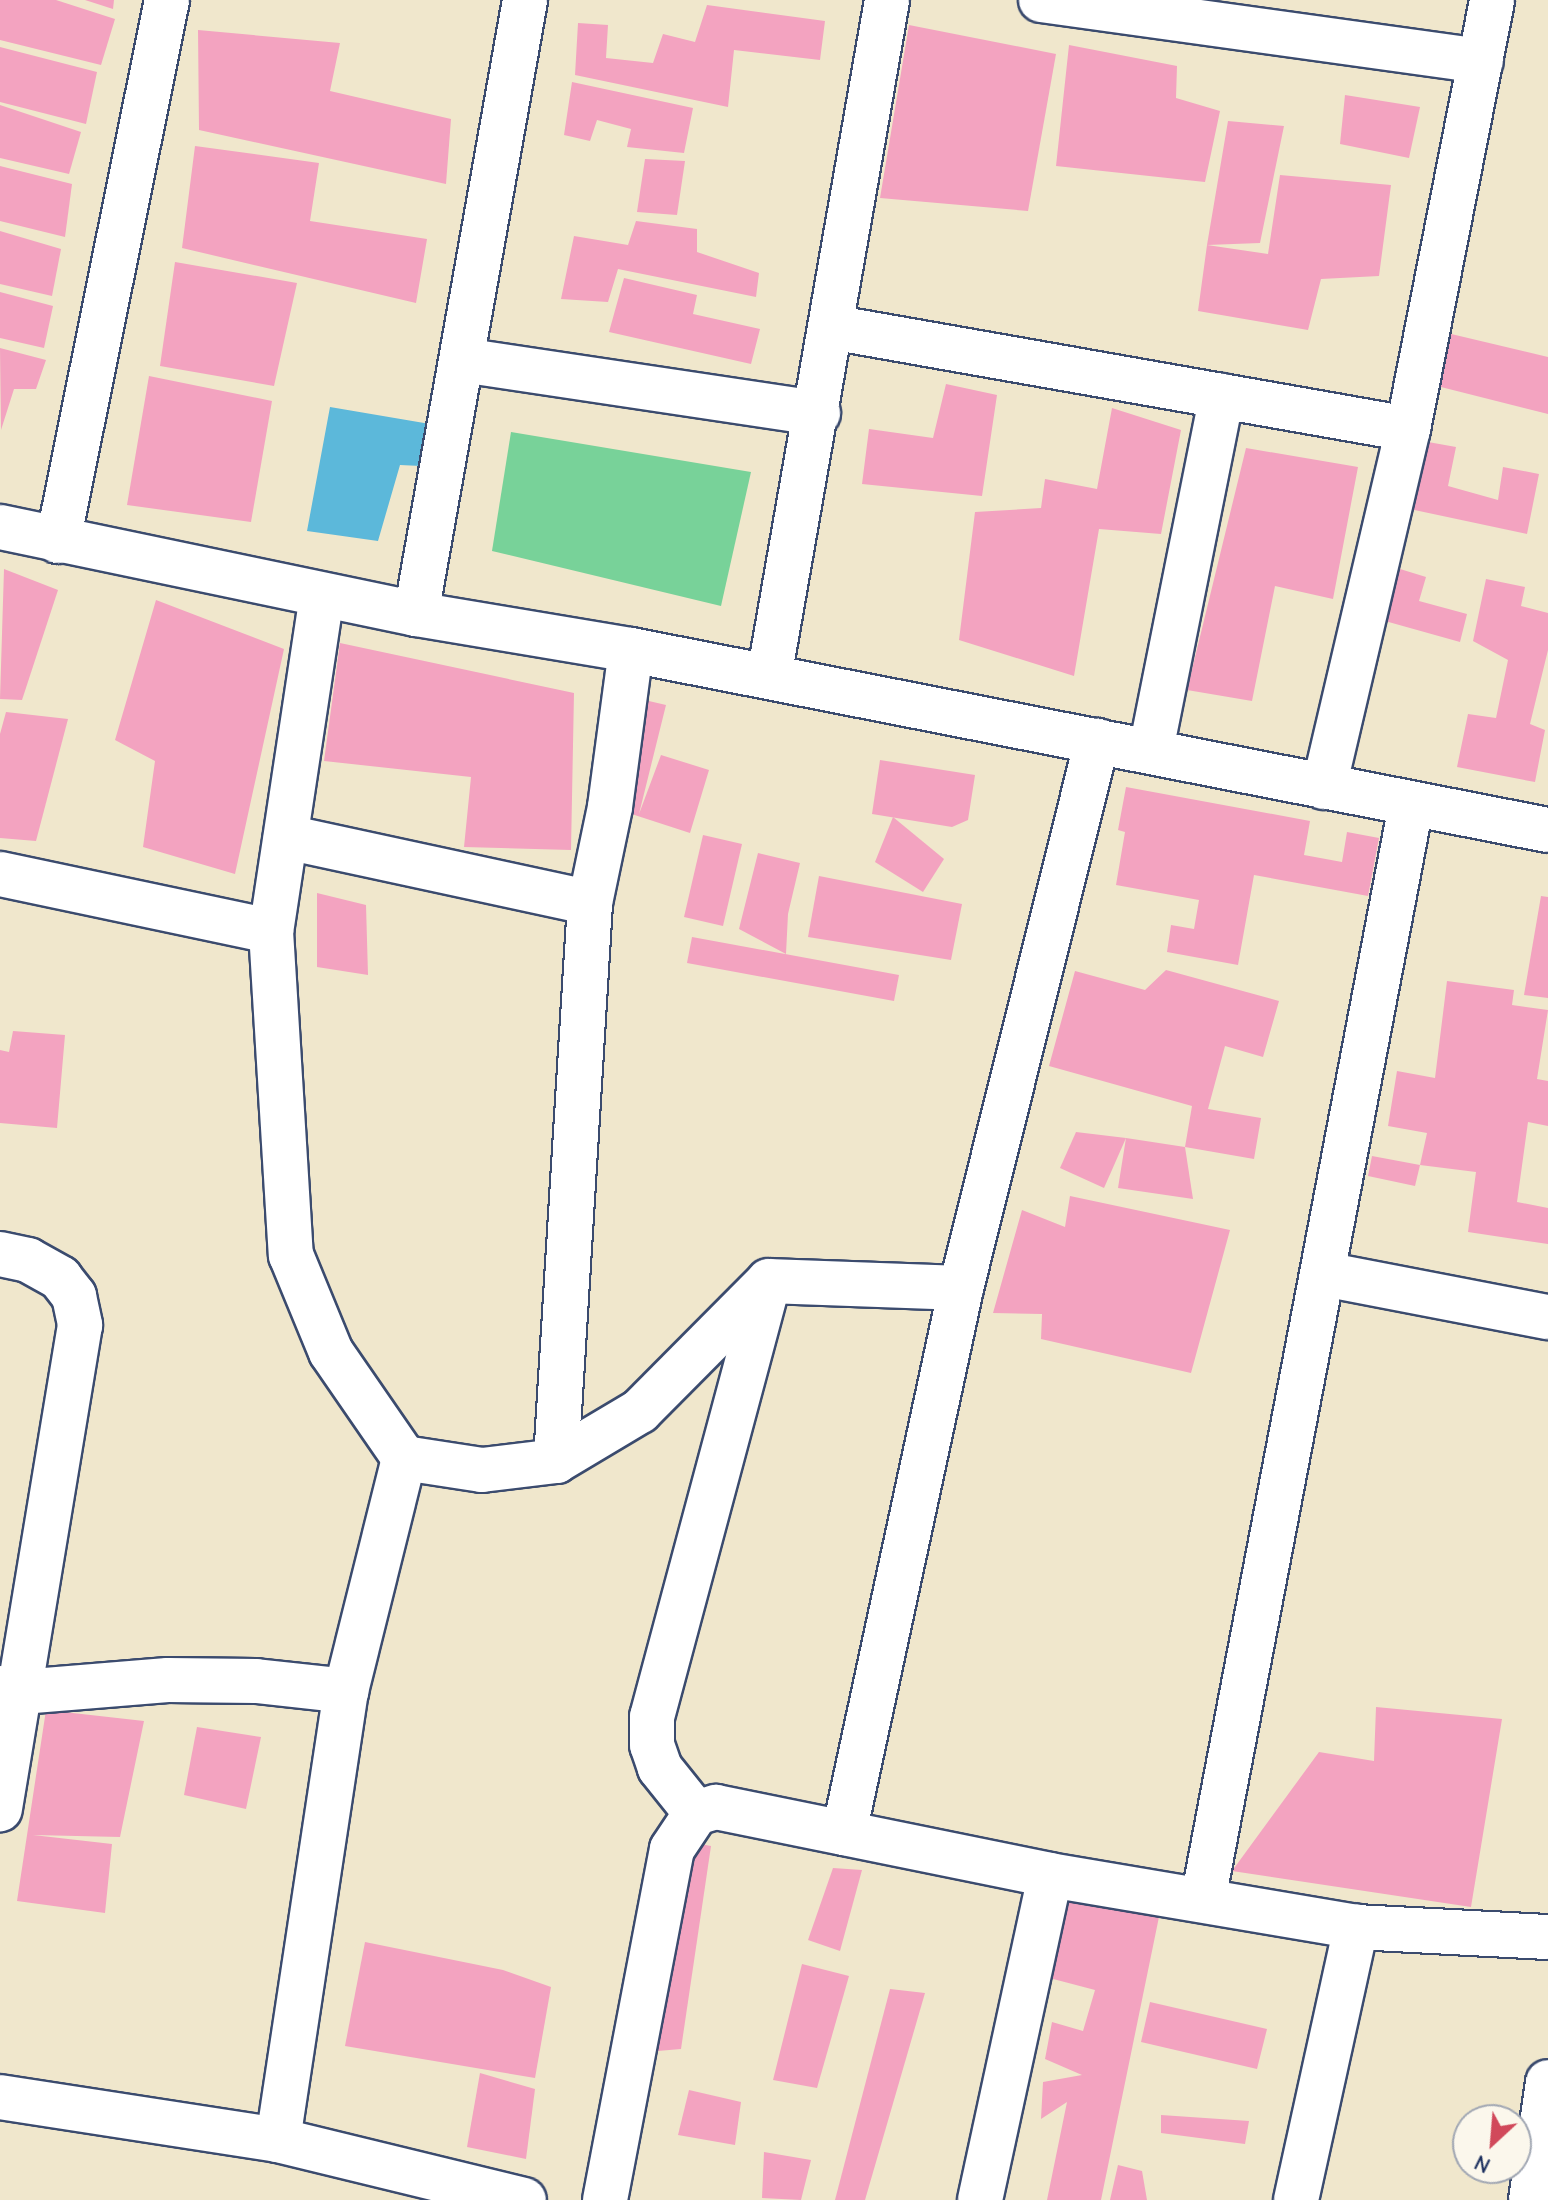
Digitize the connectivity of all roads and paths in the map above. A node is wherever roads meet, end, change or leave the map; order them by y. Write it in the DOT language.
graph roads {
  1 [pos="167,0"];
  2 [pos="525,0"];
  3 [pos="887,0"];
  4 [pos="1041,0"];
  5 [pos="1492,0"];
  6 [pos="1481,61"];
  7 [pos="831,327"];
  8 [pos="462,360"];
  9 [pos="1222,396"];
  10 [pos="818,413"];
  11 [pos="1408,429"];
  12 [pos="0,527"];
  13 [pos="58,541"];
  14 [pos="322,595"];
  15 [pos="416,614"];
  16 [pos="631,650"];
  17 [pos="769,677"];
  18 [pos="1097,741"];
  19 [pos="1151,750"];
  20 [pos="1324,787"];
  21 [pos="1411,805"];
  22 [pos="1548,830"];
  23 [pos="286,837"];
  24 [pos="0,874"];
  25 [pos="590,903"];
  26 [pos="271,931"];
  27 [pos="0,1254"];
  28 [pos="1324,1274"];
  29 [pos="769,1281"];
  30 [pos="961,1288"];
  31 [pos="1548,1317"];
  32 [pos="404,1458"];
  33 [pos="556,1461"];
  34 [pos="11,1690"];
  35 [pos="346,1691"];
  36 [pos="0,1809"];
  37 [pos="696,1813"];
  38 [pos="844,1833"];
  39 [pos="1050,1875"];
  40 [pos="1203,1900"];
  41 [pos="1356,1927"];
  42 [pos="1548,1937"];
  43 [pos="1548,2082"];
  44 [pos="0,2097"];
  45 [pos="278,2140"];
  46 [pos="1538,2180"];
  47 [pos="524,2200"];
  48 [pos="605,2200"];
  49 [pos="980,2200"];
  50 [pos="1296,2200"];
  1 -- 13 [label="street"];
  2 -- 8 [label="street"];
  3 -- 7 [label="street"];
  4 -- 6 [label="street"];
  5 -- 6 [label="street"];
  6 -- 11 [label="street"];
  7 -- 9 [label="street"];
  7 -- 10 [label="street"];
  8 -- 10 [label="street"];
  8 -- 15 [label="street"];
  9 -- 11 [label="street"];
  9 -- 19 [label="street"];
  10 -- 17 [label="street"];
  11 -- 20 [label="street"];
  12 -- 13 [label="street"];
  13 -- 14 [label="street"];
  14 -- 15 [label="street"];
  14 -- 23 [label="street"];
  15 -- 16 [label="street"];
  16 -- 17 [label="street"];
  16 -- 25 [label="street"];
  17 -- 18 [label="street"];
  18 -- 19 [label="street"];
  18 -- 30 [label="street"];
  19 -- 20 [label="street"];
  20 -- 21 [label="street"];
  21 -- 22 [label="street"];
  21 -- 28 [label="street"];
  23 -- 25 [label="street"];
  23 -- 26 [label="street"];
  24 -- 26 [label="street"];
  25 -- 33 [label="street"];
  26 -- 32 [label="street"];
  27 -- 34 [label="street"];
  28 -- 31 [label="street"];
  28 -- 40 [label="street"];
  29 -- 30 [label="street"];
  29 -- 33 [label="street"];
  29 -- 37 [label="street"];
  30 -- 38 [label="street"];
  32 -- 33 [label="street"];
  32 -- 35 [label="street"];
  34 -- 35 [label="street"];
  34 -- 36 [label="street"];
  35 -- 45 [label="street"];
  37 -- 38 [label="street"];
  37 -- 48 [label="street"];
  38 -- 39 [label="street"];
  39 -- 40 [label="street"];
  39 -- 49 [label="street"];
  40 -- 41 [label="street"];
  41 -- 42 [label="street"];
  41 -- 50 [label="street"];
  43 -- 46 [label="street"];
  44 -- 45 [label="street"];
  45 -- 47 [label="street"];
}
